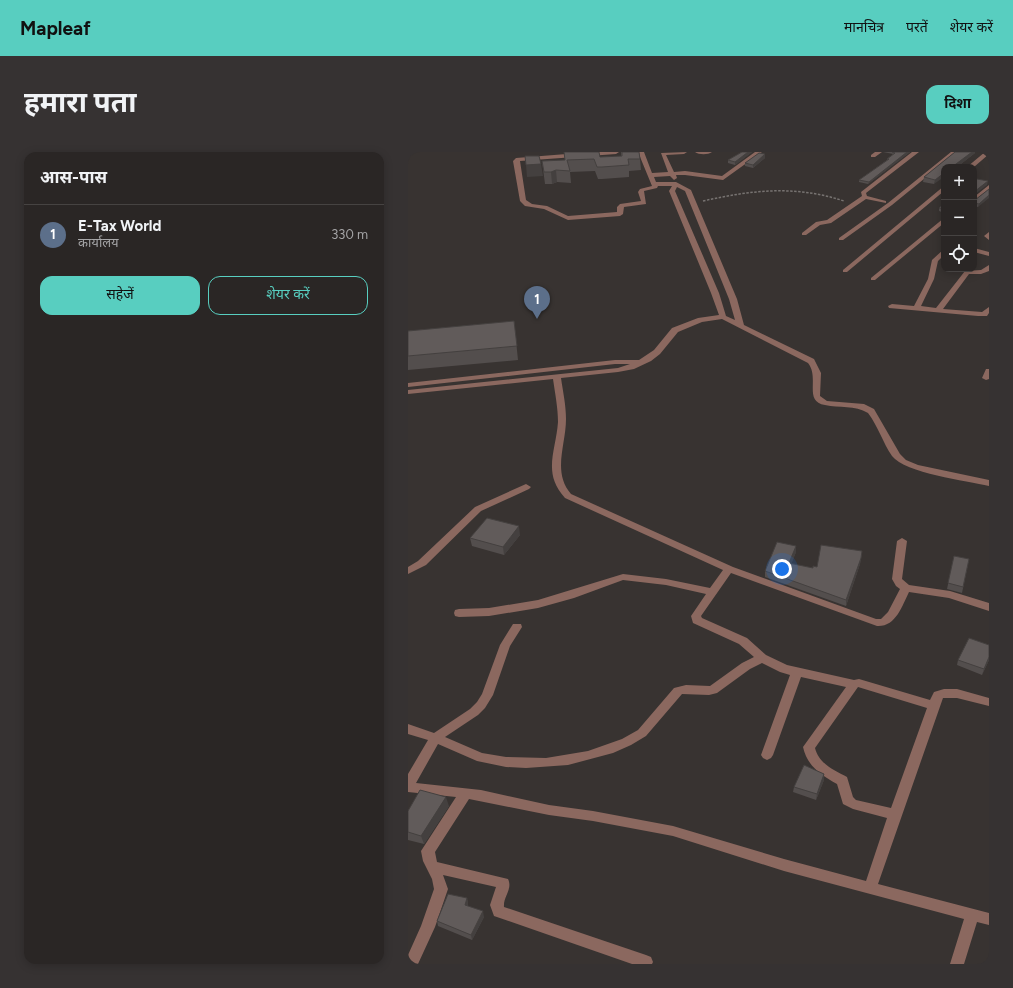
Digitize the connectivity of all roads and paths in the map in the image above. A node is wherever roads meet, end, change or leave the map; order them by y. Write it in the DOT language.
graph roads {
  1 [pos="616,152"];
  2 [pos="641,152"];
  3 [pos="684,152"];
  4 [pos="698,152"];
  5 [pos="709,152"];
  6 [pos="758,152"];
  7 [pos="879,152"];
  8 [pos="916,152"];
  9 [pos="954,152"];
  10 [pos="988,152"];
  11 [pos="662,153"];
  12 [pos="873,156"];
  13 [pos="974,164"];
  14 [pos="671,173"];
  15 [pos="650,175"];
  16 [pos="654,184"];
  17 [pos="676,184"];
  18 [pos="989,187"];
  19 [pos="941,190"];
  20 [pos="865,197"];
  21 [pos="977,197"];
  22 [pos="884,202"];
  23 [pos="693,204"];
  24 [pos="855,204"];
  25 [pos="941,222"];
  26 [pos="804,234"];
  27 [pos="989,234"];
  28 [pos="989,238"];
  29 [pos="841,239"];
  30 [pos="977,251"];
  31 [pos="941,254"];
  32 [pos="989,254"];
  33 [pos="989,267"];
  34 [pos="844,271"];
  35 [pos="873,279"];
  36 [pos="892,306"];
  37 [pos="916,309"];
  38 [pos="989,309"];
  39 [pos="936,311"];
  40 [pos="723,317"];
  41 [pos="741,327"];
  42 [pos="640,363"];
  43 [pos="543,374"];
  44 [pos="556,376"];
  45 [pos="408,385"];
  46 [pos="408,392"];
  47 [pos="989,483"];
  48 [pos="526,487"];
  49 [pos="902,541"];
  50 [pos="729,569"];
  51 [pos="408,571"];
  52 [pos="906,588"];
  53 [pos="714,592"];
  54 [pos="989,607"];
  55 [pos="459,613"];
  56 [pos="517,627"];
  57 [pos="762,658"];
  58 [pos="797,672"];
  59 [pos="854,684"];
  60 [pos="989,702"];
  61 [pos="934,706"];
  62 [pos="408,729"];
  63 [pos="436,738"];
  64 [pos="767,755"];
  65 [pos="408,786"];
  66 [pos="466,793"];
  67 [pos="895,814"];
  68 [pos="432,867"];
  69 [pos="870,888"];
  70 [pos="972,914"];
  71 [pos="989,919"];
  72 [pos="646,962"];
  73 [pos="411,964"];
  74 [pos="957,964"];
  1 -- 16 [label="street"];
  2 -- 15 [label="street"];
  3 -- 11 [label="street"];
  4 -- 5 [label="street"];
  6 -- 14 [label="street"];
  7 -- 12 [label="street"];
  8 -- 20 [label="street"];
  9 -- 29 [label="street"];
  10 -- 13 [label="street"];
  11 -- 14 [label="street"];
  14 -- 15 [label="street"];
  14 -- 17 [label="street"];
  15 -- 16 [label="street"];
  16 -- 17 [label="street"];
  17 -- 23 [label="street"];
  17 -- 40 [label="street"];
  18 -- 21 [label="street"];
  19 -- 34 [label="street"];
  20 -- 22 [label="street"];
  20 -- 24 [label="street"];
  23 -- 24 [label="path"];
  23 -- 41 [label="street"];
  24 -- 26 [label="street"];
  25 -- 35 [label="street"];
  27 -- 28 [label="street"];
  30 -- 32 [label="street"];
  31 -- 37 [label="street"];
  33 -- 39 [label="street"];
  36 -- 37 [label="street"];
  37 -- 39 [label="street"];
  38 -- 39 [label="street"];
  40 -- 41 [label="street"];
  40 -- 42 [label="street"];
  41 -- 47 [label="street"];
  42 -- 43 [label="street"];
  42 -- 44 [label="street"];
  43 -- 44 [label="street"];
  43 -- 45 [label="street"];
  43 -- 46 [label="street"];
  44 -- 50 [label="street"];
  48 -- 51 [label="street"];
  49 -- 52 [label="street"];
  50 -- 52 [label="street"];
  50 -- 53 [label="street"];
  52 -- 54 [label="street"];
  53 -- 55 [label="street"];
  53 -- 57 [label="street"];
  56 -- 63 [label="street"];
  57 -- 58 [label="street"];
  57 -- 63 [label="street"];
  58 -- 59 [label="street"];
  58 -- 64 [label="street"];
  59 -- 61 [label="street"];
  59 -- 67 [label="street"];
  60 -- 61 [label="street"];
  61 -- 67 [label="street"];
  62 -- 63 [label="street"];
  63 -- 65 [label="street"];
  65 -- 66 [label="street"];
  66 -- 68 [label="street"];
  66 -- 69 [label="street"];
  67 -- 69 [label="street"];
  68 -- 72 [label="street"];
  68 -- 73 [label="street"];
  69 -- 70 [label="street"];
  70 -- 71 [label="street"];
  70 -- 74 [label="street"];
}
